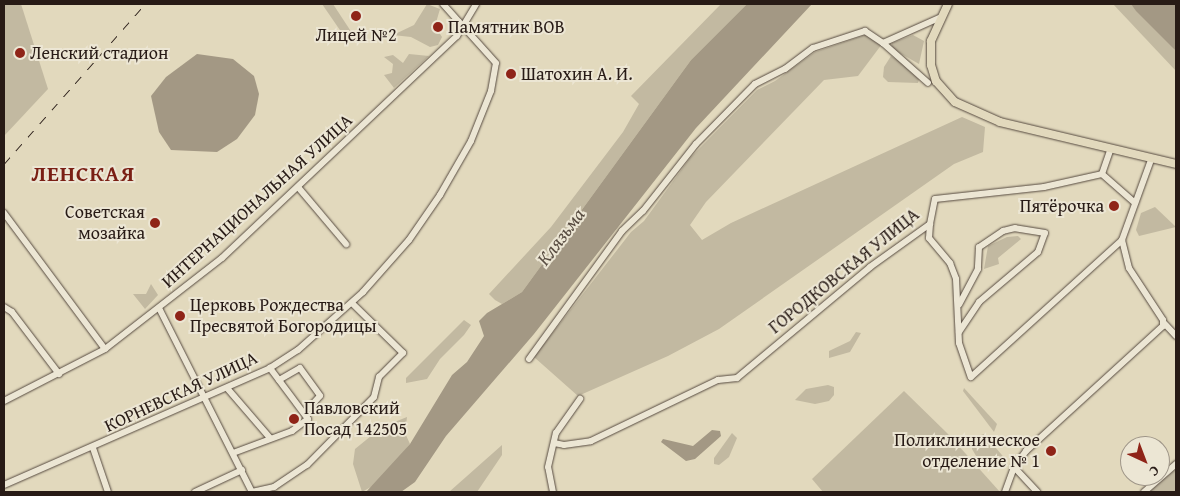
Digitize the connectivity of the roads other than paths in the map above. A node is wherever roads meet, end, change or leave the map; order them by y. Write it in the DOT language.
graph roads {
  1 [pos="443,4"];
  2 [pos="476,4"];
  3 [pos="948,4"];
  4 [pos="941,17"];
  5 [pos="463,26"];
  6 [pos="883,43"];
  7 [pos="928,83"];
  8 [pos="1110,151"];
  9 [pos="1151,160"];
  10 [pos="1176,164"];
  11 [pos="1102,174"];
  12 [pos="298,187"];
  13 [pos="1135,203"];
  14 [pos="4,213"];
  15 [pos="930,224"];
  16 [pos="1122,240"];
  17 [pos="346,244"];
  18 [pos="352,304"];
  19 [pos="959,304"];
  20 [pos="4,307"];
  21 [pos="159,308"];
  22 [pos="1164,325"];
  23 [pos="959,333"];
  24 [pos="1176,336"];
  25 [pos="105,349"];
  26 [pos="287,358"];
  27 [pos="529,358"];
  28 [pos="270,368"];
  29 [pos="294,369"];
  30 [pos="59,374"];
  31 [pos="279,380"];
  32 [pos="227,388"];
  33 [pos="204,399"];
  34 [pos="580,399"];
  35 [pos="4,401"];
  36 [pos="305,412"];
  37 [pos="270,438"];
  38 [pos="554,443"];
  39 [pos="93,448"];
  40 [pos="233,453"];
  41 [pos="1176,464"];
  42 [pos="1014,467"];
  43 [pos="242,470"];
  44 [pos="4,485"];
  45 [pos="108,492"];
  46 [pos="195,492"];
  47 [pos="252,492"];
  48 [pos="553,492"];
  49 [pos="1006,492"];
  50 [pos="1037,492"];
  51 [pos="1144,492"];
  1 -- 5 [label="street"];
  2 -- 5 [label="street, ИНТЕРНАЦИОНАЛЬНАЯ УЛИЦА"];
  3 -- 4 [label="main road"];
  4 -- 6 [label="street"];
  4 -- 8 [label="main road"];
  5 -- 12 [label="street, ИНТЕРНАЦИОНАЛЬНАЯ УЛИЦА"];
  5 -- 18 [label="street, КОРНЕВСКАЯ УЛИЦА"];
  6 -- 7 [label="street"];
  6 -- 27 [label="street"];
  8 -- 9 [label="main road"];
  8 -- 11 [label="street"];
  9 -- 10 [label="main road"];
  9 -- 13 [label="street"];
  11 -- 13 [label="street"];
  11 -- 15 [label="street, ГОРОДКОВСКАЯ УЛИЦА"];
  12 -- 17 [label="street"];
  12 -- 21 [label="street, ИНТЕРНАЦИОНАЛЬНАЯ УЛИЦА"];
  13 -- 16 [label="street"];
  14 -- 25 [label="street"];
  15 -- 19 [label="street"];
  15 -- 38 [label="street, ГОРОДКОВСКАЯ УЛИЦА"];
  16 -- 22 [label="street"];
  16 -- 23 [label="street"];
  18 -- 26 [label="street, КОРНЕВСКАЯ УЛИЦА"];
  18 -- 47 [label="street"];
  19 -- 23 [label="street"];
  19 -- 23 [label="street"];
  20 -- 30 [label="street"];
  21 -- 25 [label="street, ИНТЕРНАЦИОНАЛЬНАЯ УЛИЦА"];
  21 -- 33 [label="street"];
  22 -- 24 [label="street"];
  22 -- 42 [label="street"];
  25 -- 30 [label="street, ИНТЕРНАЦИОНАЛЬНАЯ УЛИЦА"];
  26 -- 28 [label="street, КОРНЕВСКАЯ УЛИЦА"];
  26 -- 29 [label="street"];
  28 -- 31 [label="street"];
  28 -- 32 [label="street, КОРНЕВСКАЯ УЛИЦА"];
  29 -- 31 [label="street"];
  29 -- 36 [label="street"];
  30 -- 35 [label="street, ИНТЕРНАЦИОНАЛЬНАЯ УЛИЦА"];
  31 -- 36 [label="street"];
  32 -- 33 [label="street, КОРНЕВСКАЯ УЛИЦА"];
  32 -- 37 [label="street"];
  33 -- 39 [label="street, КОРНЕВСКАЯ УЛИЦА"];
  33 -- 40 [label="street"];
  34 -- 38 [label="street"];
  36 -- 37 [label="street"];
  37 -- 40 [label="street"];
  38 -- 48 [label="street"];
  39 -- 44 [label="street, КОРНЕВСКАЯ УЛИЦА"];
  39 -- 45 [label="street"];
  40 -- 43 [label="street"];
  41 -- 51 [label="street"];
  42 -- 49 [label="street"];
  42 -- 50 [label="street"];
  43 -- 46 [label="street"];
  43 -- 47 [label="street"];
}
